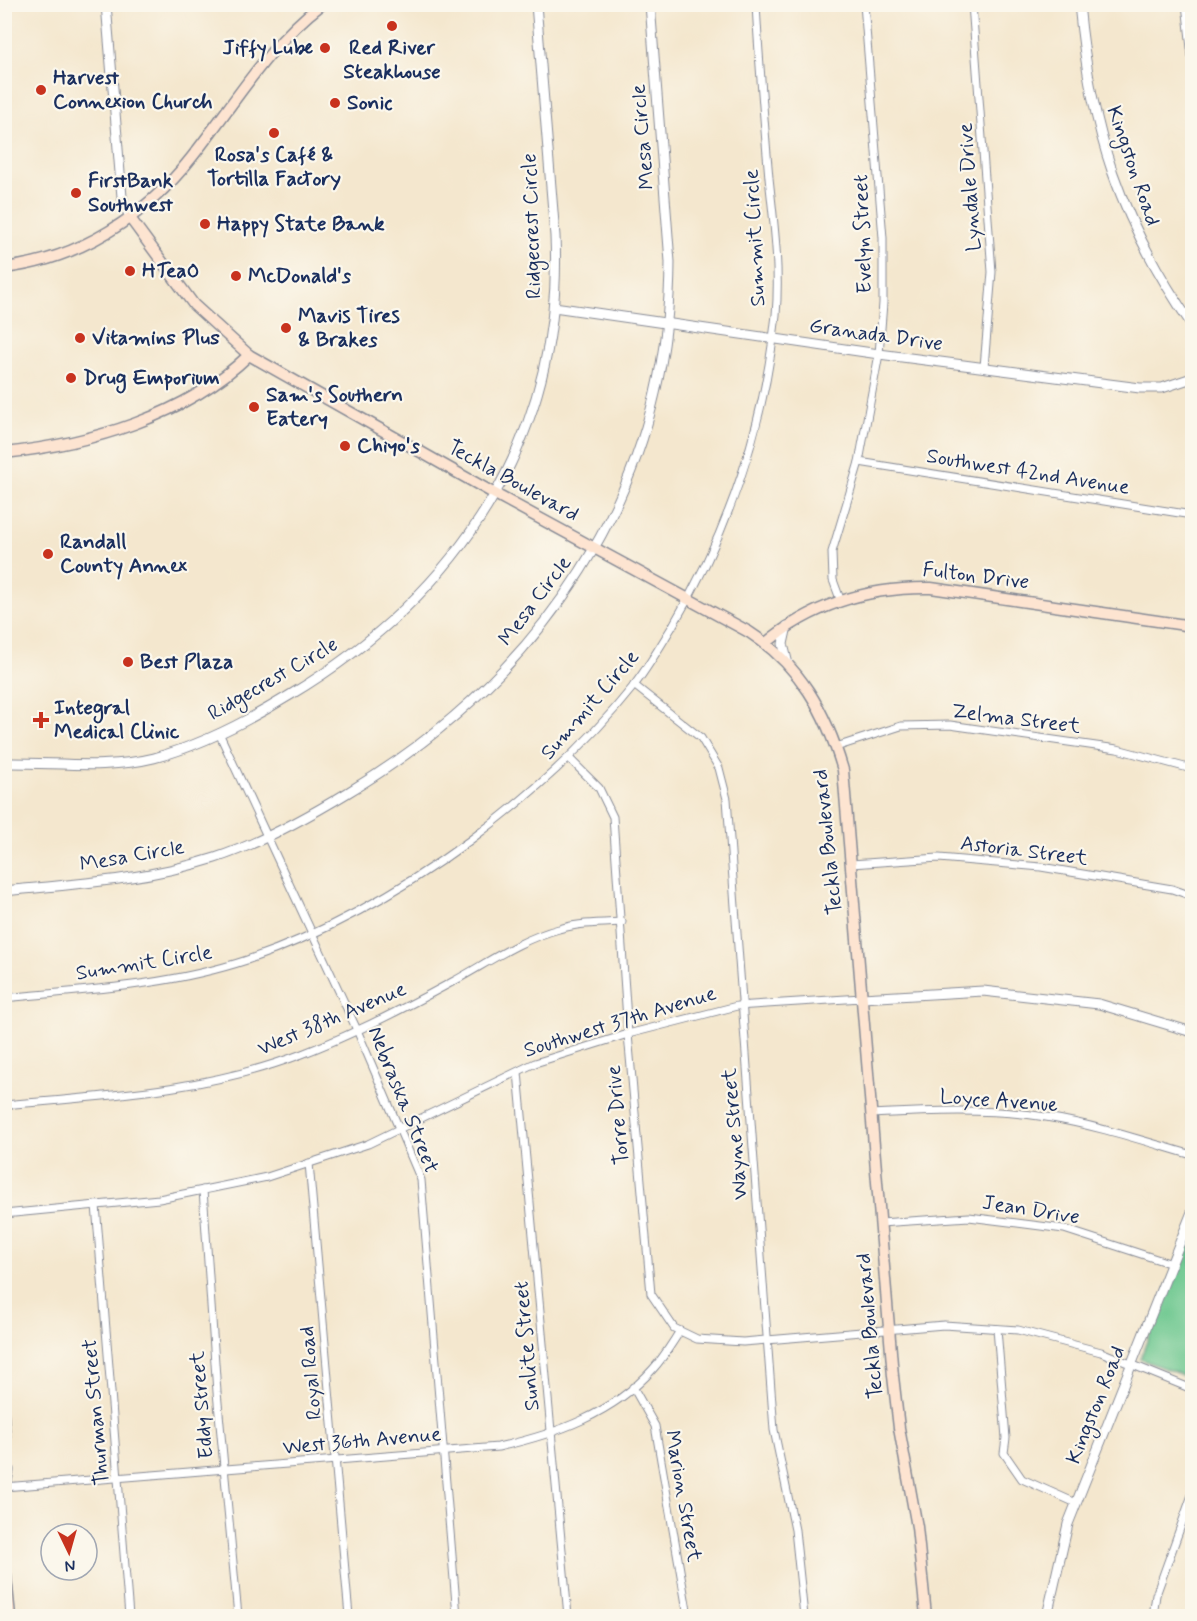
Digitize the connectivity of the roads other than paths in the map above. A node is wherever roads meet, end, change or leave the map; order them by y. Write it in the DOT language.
graph roads {
  1 [pos="106,4"];
  2 [pos="322,4"];
  3 [pos="536,4"];
  4 [pos="650,4"];
  5 [pos="756,4"];
  6 [pos="864,4"];
  7 [pos="972,4"];
  8 [pos="1080,4"];
  9 [pos="1186,4"];
  10 [pos="1192,57"];
  11 [pos="130,218"];
  12 [pos="4,268"];
  13 [pos="554,307"];
  14 [pos="666,323"];
  15 [pos="1192,325"];
  16 [pos="773,338"];
  17 [pos="879,354"];
  18 [pos="249,355"];
  19 [pos="984,368"];
  20 [pos="1192,378"];
  21 [pos="4,453"];
  22 [pos="859,462"];
  23 [pos="495,494"];
  24 [pos="1192,515"];
  25 [pos="595,547"];
  26 [pos="689,599"];
  27 [pos="840,599"];
  28 [pos="787,626"];
  29 [pos="1192,626"];
  30 [pos="766,643"];
  31 [pos="788,664"];
  32 [pos="634,685"];
  33 [pos="219,733"];
  34 [pos="836,747"];
  35 [pos="569,758"];
  36 [pos="4,762"];
  37 [pos="1192,769"];
  38 [pos="267,836"];
  39 [pos="850,864"];
  40 [pos="4,891"];
  41 [pos="1192,896"];
  42 [pos="621,922"];
  43 [pos="312,933"];
  44 [pos="4,998"];
  45 [pos="862,998"];
  46 [pos="741,1006"];
  47 [pos="357,1030"];
  48 [pos="1192,1032"];
  49 [pos="628,1034"];
  50 [pos="518,1072"];
  51 [pos="4,1105"];
  52 [pos="871,1114"];
  53 [pos="399,1129"];
  54 [pos="1192,1155"];
  55 [pos="309,1163"];
  56 [pos="203,1190"];
  57 [pos="96,1205"];
  58 [pos="1192,1212"];
  59 [pos="4,1214"];
  60 [pos="880,1223"];
  61 [pos="1172,1264"];
  62 [pos="997,1329"];
  63 [pos="889,1330"];
  64 [pos="680,1331"];
  65 [pos="768,1340"];
  66 [pos="1131,1365"];
  67 [pos="633,1387"];
  68 [pos="1192,1389"];
  69 [pos="4,1406"];
  70 [pos="551,1433"];
  71 [pos="443,1451"];
  72 [pos="335,1460"];
  73 [pos="224,1469"];
  74 [pos="118,1478"];
  75 [pos="6,1487"];
  76 [pos="1192,1495"];
  77 [pos="1076,1503"];
  78 [pos="4,1558"];
  79 [pos="6,1588"];
  80 [pos="10,1617"];
  81 [pos="129,1617"];
  82 [pos="238,1617"];
  83 [pos="349,1617"];
  84 [pos="457,1617"];
  85 [pos="568,1617"];
  86 [pos="688,1617"];
  87 [pos="804,1617"];
  88 [pos="926,1617"];
  89 [pos="1047,1617"];
  90 [pos="1153,1617"];
  1 -- 11 [label="street"];
  2 -- 11 [label="main road"];
  3 -- 13 [label="street, Ridgecrest Circle"];
  4 -- 14 [label="street, Mesa Circle"];
  5 -- 16 [label="street, Summit Circle"];
  6 -- 17 [label="street, Evelyn Street"];
  7 -- 19 [label="street, Lyndale Drive"];
  8 -- 15 [label="street, Kingston Road"];
  9 -- 10 [label="street"];
  11 -- 12 [label="main road"];
  11 -- 18 [label="main road, Teckla Boulevard"];
  13 -- 14 [label="street, Granada Drive"];
  13 -- 23 [label="street, Ridgecrest Circle"];
  14 -- 16 [label="street, Granada Drive"];
  14 -- 25 [label="street, Mesa Circle"];
  16 -- 17 [label="street, Granada Drive"];
  16 -- 26 [label="street, Summit Circle"];
  17 -- 19 [label="street, Granada Drive"];
  17 -- 22 [label="street, Evelyn Street"];
  18 -- 21 [label="main road"];
  18 -- 23 [label="main road, Teckla Boulevard"];
  19 -- 20 [label="street, Granada Drive"];
  22 -- 24 [label="street, Southwest 42nd Avenue"];
  22 -- 27 [label="street, Evelyn Street"];
  23 -- 25 [label="main road, Teckla Boulevard"];
  23 -- 33 [label="street, Ridgecrest Circle"];
  25 -- 26 [label="main road, Teckla Boulevard"];
  25 -- 38 [label="street, Mesa Circle"];
  26 -- 30 [label="main road, Teckla Boulevard"];
  26 -- 32 [label="street, Summit Circle"];
  27 -- 28 [label="main road, Fulton Drive"];
  27 -- 29 [label="main road, Fulton Drive"];
  28 -- 30 [label="main road, Fulton Drive"];
  28 -- 31 [label="street"];
  30 -- 31 [label="main road, Teckla Boulevard"];
  31 -- 34 [label="main road, Teckla Boulevard"];
  32 -- 35 [label="street, Summit Circle"];
  32 -- 46 [label="street, Wayne Street"];
  33 -- 36 [label="street, Ridgecrest Circle"];
  33 -- 38 [label="street, Nebraska Street"];
  34 -- 37 [label="street, Zelma Street"];
  34 -- 39 [label="main road, Teckla Boulevard"];
  35 -- 42 [label="street, Torre Drive"];
  35 -- 43 [label="street, Summit Circle"];
  38 -- 40 [label="street, Mesa Circle"];
  38 -- 43 [label="street, Nebraska Street"];
  39 -- 41 [label="street, Astoria Street"];
  39 -- 45 [label="main road, Teckla Boulevard"];
  42 -- 47 [label="street, West 38th Avenue"];
  42 -- 49 [label="street, Torre Drive"];
  43 -- 44 [label="street, Summit Circle"];
  43 -- 47 [label="street, Nebraska Street"];
  45 -- 46 [label="street, Southwest 37th Avenue"];
  45 -- 48 [label="street, Southwest 37th Avenue"];
  45 -- 52 [label="main road, Teckla Boulevard"];
  46 -- 49 [label="street, Southwest 37th Avenue"];
  46 -- 65 [label="street, Wayne Street"];
  47 -- 51 [label="street, West 38th Avenue"];
  47 -- 53 [label="street, Nebraska Street"];
  49 -- 50 [label="street, Southwest 37th Avenue"];
  49 -- 64 [label="street, Torre Drive"];
  50 -- 53 [label="street, Southwest 37th Avenue"];
  50 -- 70 [label="street, Sunlite Street"];
  52 -- 54 [label="street, Loyce Avenue"];
  52 -- 60 [label="main road, Teckla Boulevard"];
  53 -- 55 [label="street, Southwest 37th Avenue"];
  53 -- 71 [label="street, Nebraska Street"];
  55 -- 56 [label="street, Southwest 37th Avenue"];
  55 -- 72 [label="street, Royal Road"];
  56 -- 57 [label="street, Southwest 37th Avenue"];
  56 -- 73 [label="street, Eddy Street"];
  57 -- 59 [label="street, Southwest 37th Avenue"];
  57 -- 74 [label="street, Thurman Street"];
  58 -- 61 [label="street, Kingston Road"];
  60 -- 61 [label="street, Jean Drive"];
  60 -- 63 [label="main road, Teckla Boulevard"];
  61 -- 66 [label="street, Kingston Road"];
  62 -- 63 [label="street"];
  62 -- 66 [label="street"];
  62 -- 77 [label="street"];
  63 -- 65 [label="street"];
  63 -- 88 [label="main road, Teckla Boulevard"];
  64 -- 65 [label="street"];
  64 -- 67 [label="street, West 36th Avenue"];
  65 -- 87 [label="street, Wayne Street"];
  66 -- 68 [label="street"];
  66 -- 77 [label="street, Kingston Road"];
  67 -- 70 [label="street, West 36th Avenue"];
  67 -- 86 [label="street, Marion Street"];
  69 -- 75 [label="street"];
  70 -- 71 [label="street, West 36th Avenue"];
  70 -- 85 [label="street, Sunlite Street"];
  71 -- 72 [label="street, West 36th Avenue"];
  71 -- 84 [label="street, Nebraska Street"];
  72 -- 73 [label="street, West 36th Avenue"];
  72 -- 83 [label="street, Royal Road"];
  73 -- 74 [label="street, West 36th Avenue"];
  73 -- 82 [label="street, Eddy Street"];
  74 -- 75 [label="street, West 36th Avenue"];
  74 -- 81 [label="street, Thurman Street"];
  76 -- 90 [label="street"];
  77 -- 89 [label="street, Kingston Road"];
  78 -- 79 [label="main road"];
  79 -- 80 [label="main road"];
}
